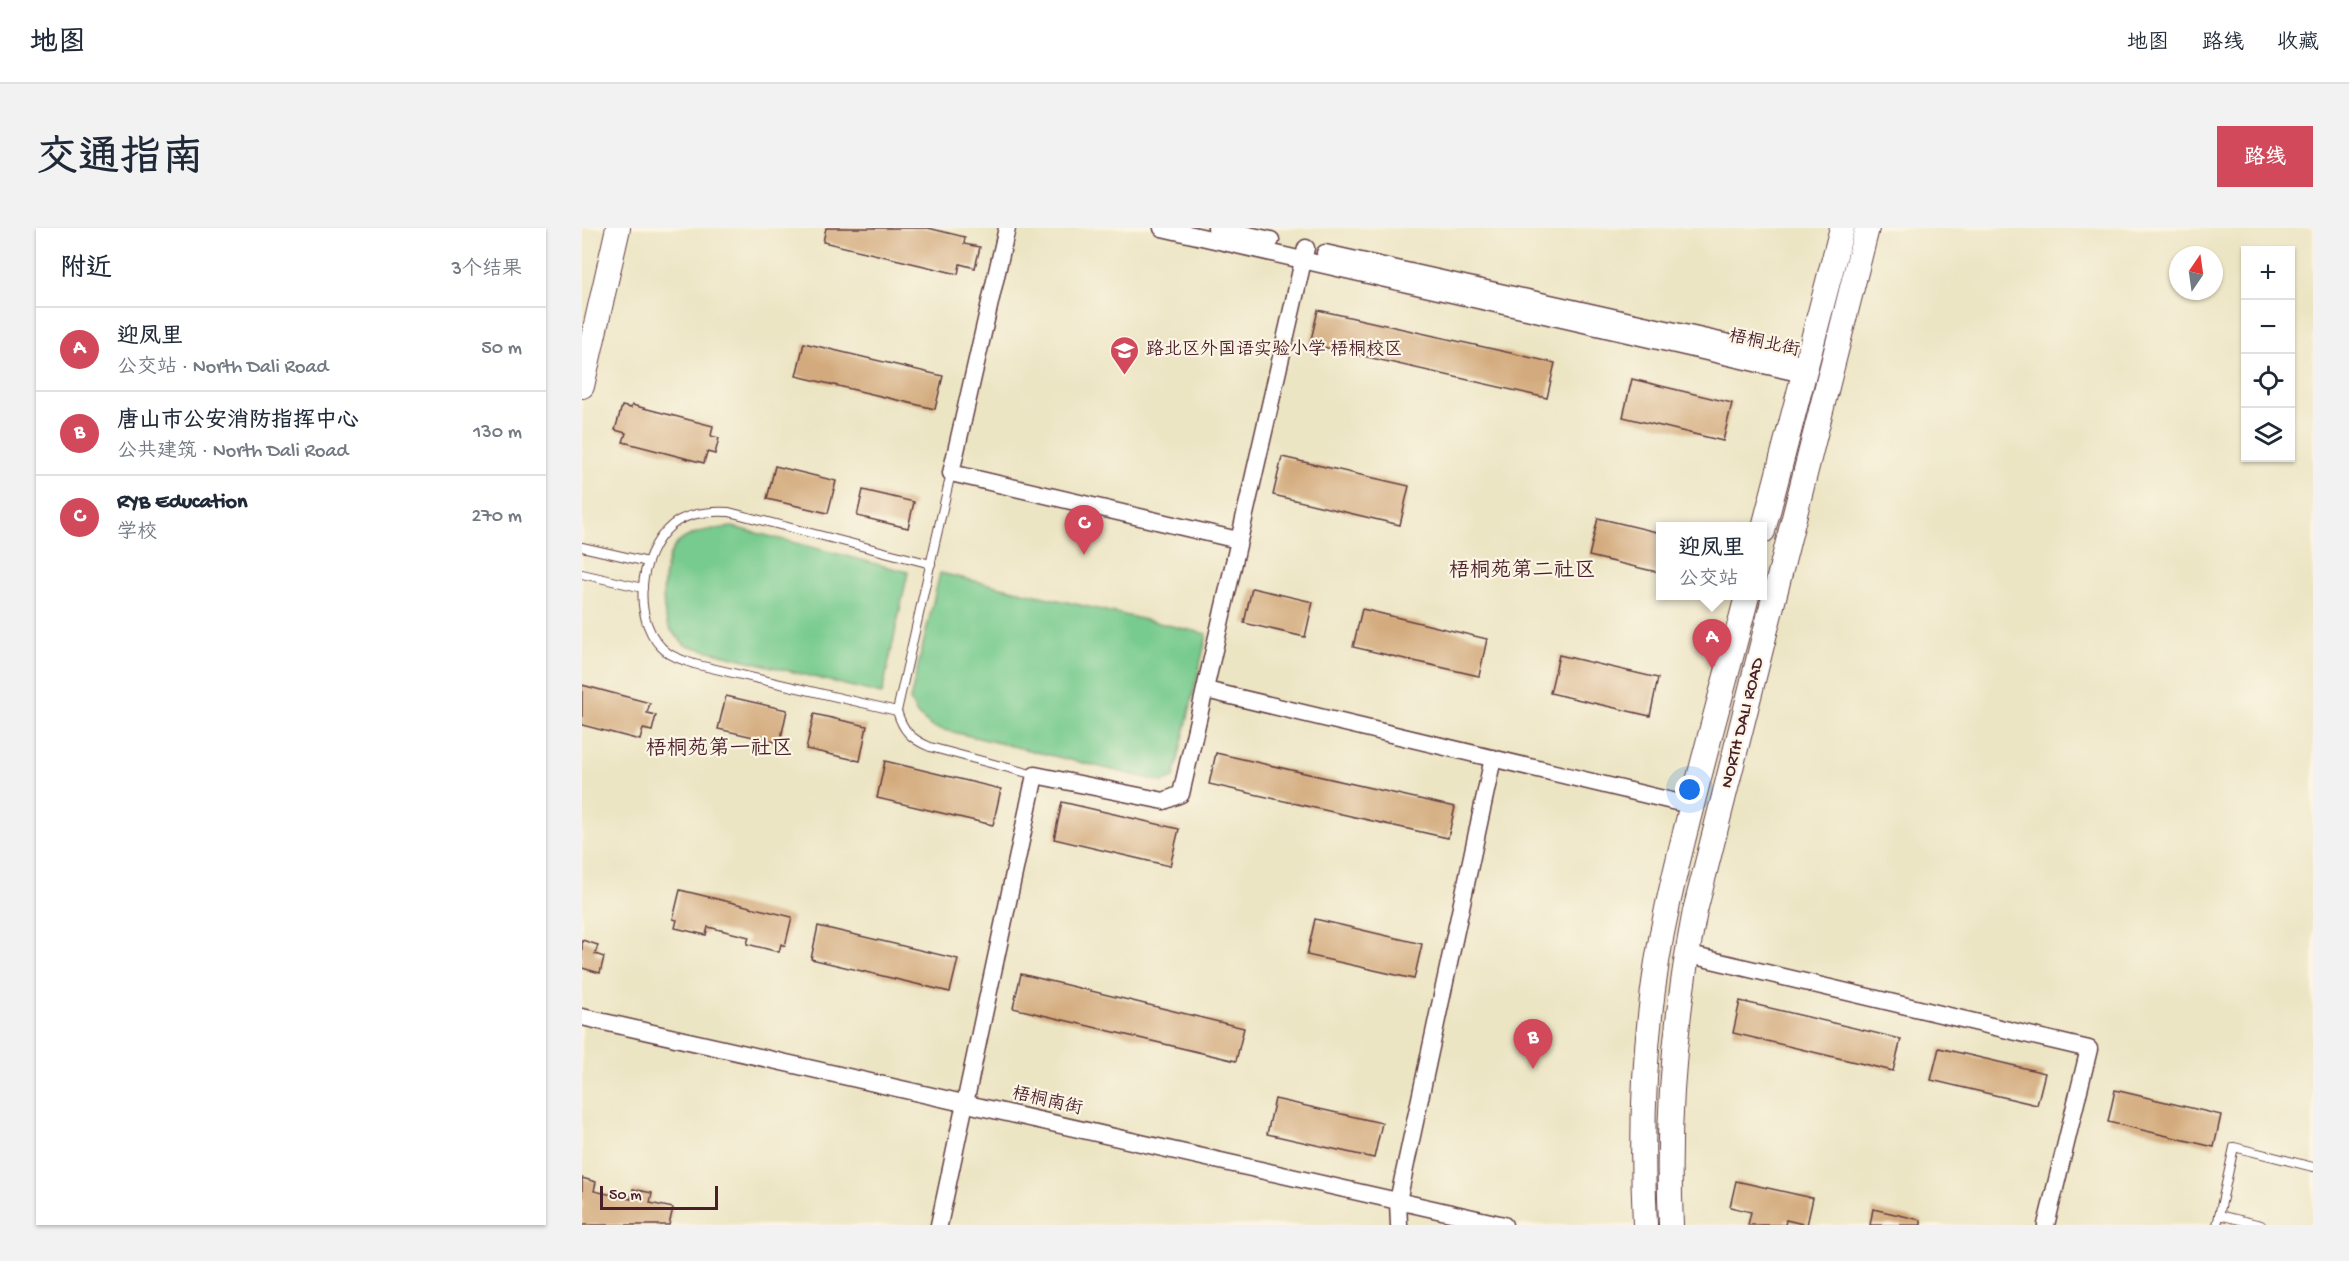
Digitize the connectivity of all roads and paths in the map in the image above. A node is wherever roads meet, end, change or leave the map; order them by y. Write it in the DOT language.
graph roads {
  1 [pos="618,228"];
  2 [pos="1007,228"];
  3 [pos="1162,228"];
  4 [pos="1216,228"];
  5 [pos="1842,228"];
  6 [pos="1867,228"];
  7 [pos="1304,254"];
  8 [pos="1803,374"];
  9 [pos="582,386"];
  10 [pos="951,473"];
  11 [pos="1765,522"];
  12 [pos="1238,540"];
  13 [pos="582,547"];
  14 [pos="648,562"];
  15 [pos="932,564"];
  16 [pos="582,574"];
  17 [pos="643,588"];
  18 [pos="1746,600"];
  19 [pos="1206,690"];
  20 [pos="897,711"];
  21 [pos="1493,758"];
  22 [pos="1035,775"];
  23 [pos="1693,806"];
  24 [pos="1686,954"];
  25 [pos="582,1017"];
  26 [pos="582,1025"];
  27 [pos="964,1108"];
  28 [pos="2313,1167"];
  29 [pos="1398,1212"];
  30 [pos="2219,1215"];
  31 [pos="939,1225"];
  32 [pos="1461,1225"];
  33 [pos="1504,1225"];
  34 [pos="1645,1225"];
  35 [pos="1671,1225"];
  36 [pos="2046,1225"];
  37 [pos="2217,1225"];
  38 [pos="2261,1225"];
  1 -- 9 [label="main road"];
  2 -- 10 [label="street"];
  3 -- 7 [label="street, 梧桐北街"];
  4 -- 7 [label="street, 梧桐北街"];
  5 -- 8 [label="main road"];
  6 -- 24 [label="main road, NORTH DALI ROAD"];
  7 -- 8 [label="street, 梧桐北街"];
  7 -- 12 [label="street"];
  8 -- 11 [label="main road"];
  10 -- 12 [label="street"];
  10 -- 15 [label="lane"];
  12 -- 19 [label="street"];
  13 -- 14 [label="lane"];
  14 -- 15 [label="lane"];
  14 -- 17 [label="lane"];
  15 -- 20 [label="lane"];
  16 -- 17 [label="lane"];
  17 -- 20 [label="lane"];
  18 -- 23 [label="main road, NORTH DALI ROAD"];
  19 -- 21 [label="street"];
  19 -- 22 [label="street"];
  20 -- 22 [label="lane"];
  21 -- 23 [label="street"];
  21 -- 29 [label="street"];
  22 -- 27 [label="street"];
  23 -- 34 [label="main road, NORTH DALI ROAD"];
  24 -- 35 [label="main road, NORTH DALI ROAD"];
  24 -- 36 [label="street"];
  25 -- 27 [label="street, 梧桐南街"];
  26 -- 27 [label="street, 梧桐南街"];
  27 -- 29 [label="street, 梧桐南街"];
  27 -- 31 [label="street"];
  28 -- 30 [label="lane"];
  29 -- 32 [label="street, 梧桐南街"];
  29 -- 33 [label="street, 梧桐南街"];
  30 -- 37 [label="lane"];
  30 -- 38 [label="lane"];
}
